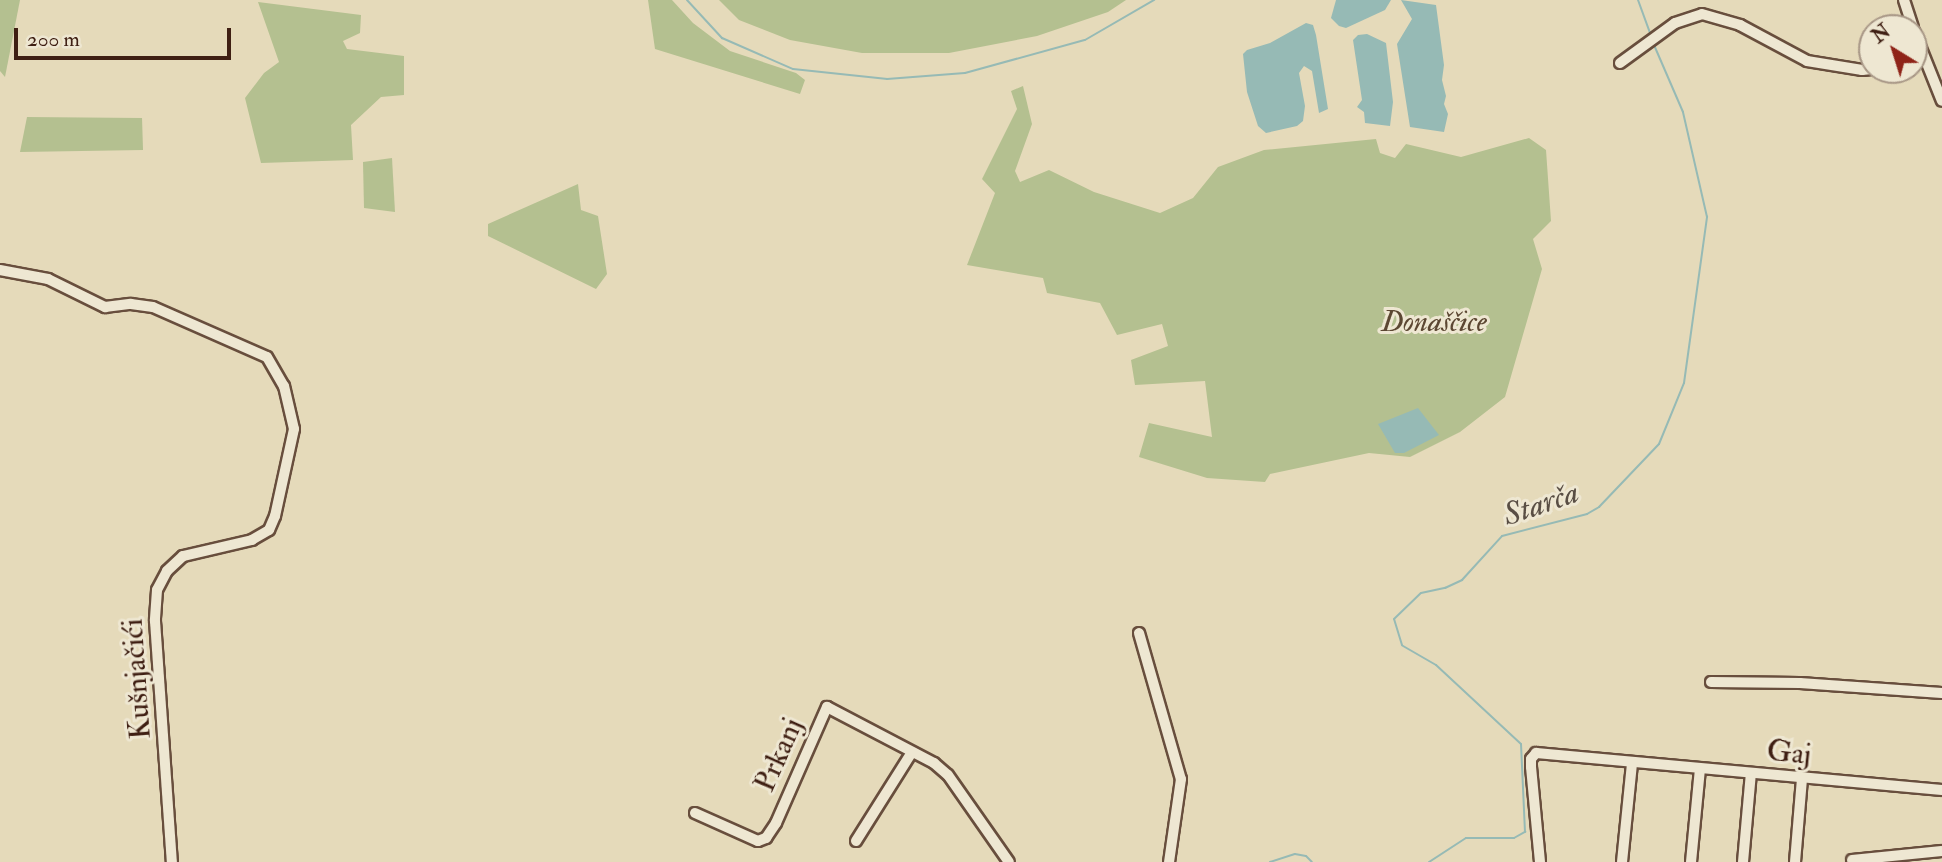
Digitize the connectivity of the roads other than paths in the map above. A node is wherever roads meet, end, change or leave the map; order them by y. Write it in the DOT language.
graph roads {
  1 [pos="1620,62"];
  2 [pos="1858,69"];
  3 [pos="1928,77"];
  4 [pos="1942,101"];
  5 [pos="0,270"];
  6 [pos="1139,634"];
  7 [pos="1711,682"];
  8 [pos="1942,693"];
  9 [pos="912,752"];
  10 [pos="1632,763"];
  11 [pos="1700,769"];
  12 [pos="1751,773"];
  13 [pos="1802,779"];
  14 [pos="1942,790"];
  15 [pos="695,813"];
  16 [pos="856,841"];
  17 [pos="1942,851"];
  18 [pos="1852,860"];
  19 [pos="173,862"];
  20 [pos="1009,862"];
  21 [pos="1169,862"];
  22 [pos="1540,862"];
  23 [pos="1622,862"];
  24 [pos="1691,862"];
  25 [pos="1743,862"];
  26 [pos="1795,862"];
  1 -- 2 [label="street"];
  3 -- 4 [label="street"];
  5 -- 19 [label="street, Kušnjačići"];
  6 -- 21 [label="street"];
  7 -- 8 [label="street"];
  9 -- 15 [label="street, Prkanj"];
  9 -- 16 [label="street"];
  9 -- 20 [label="street, Prkanj"];
  10 -- 11 [label="street, Gaj"];
  10 -- 22 [label="street, Gaj"];
  10 -- 23 [label="street"];
  11 -- 12 [label="street, Gaj"];
  11 -- 24 [label="street"];
  12 -- 13 [label="street, Gaj"];
  12 -- 25 [label="street"];
  13 -- 14 [label="street, Gaj"];
  13 -- 26 [label="street"];
  17 -- 18 [label="street"];
}
